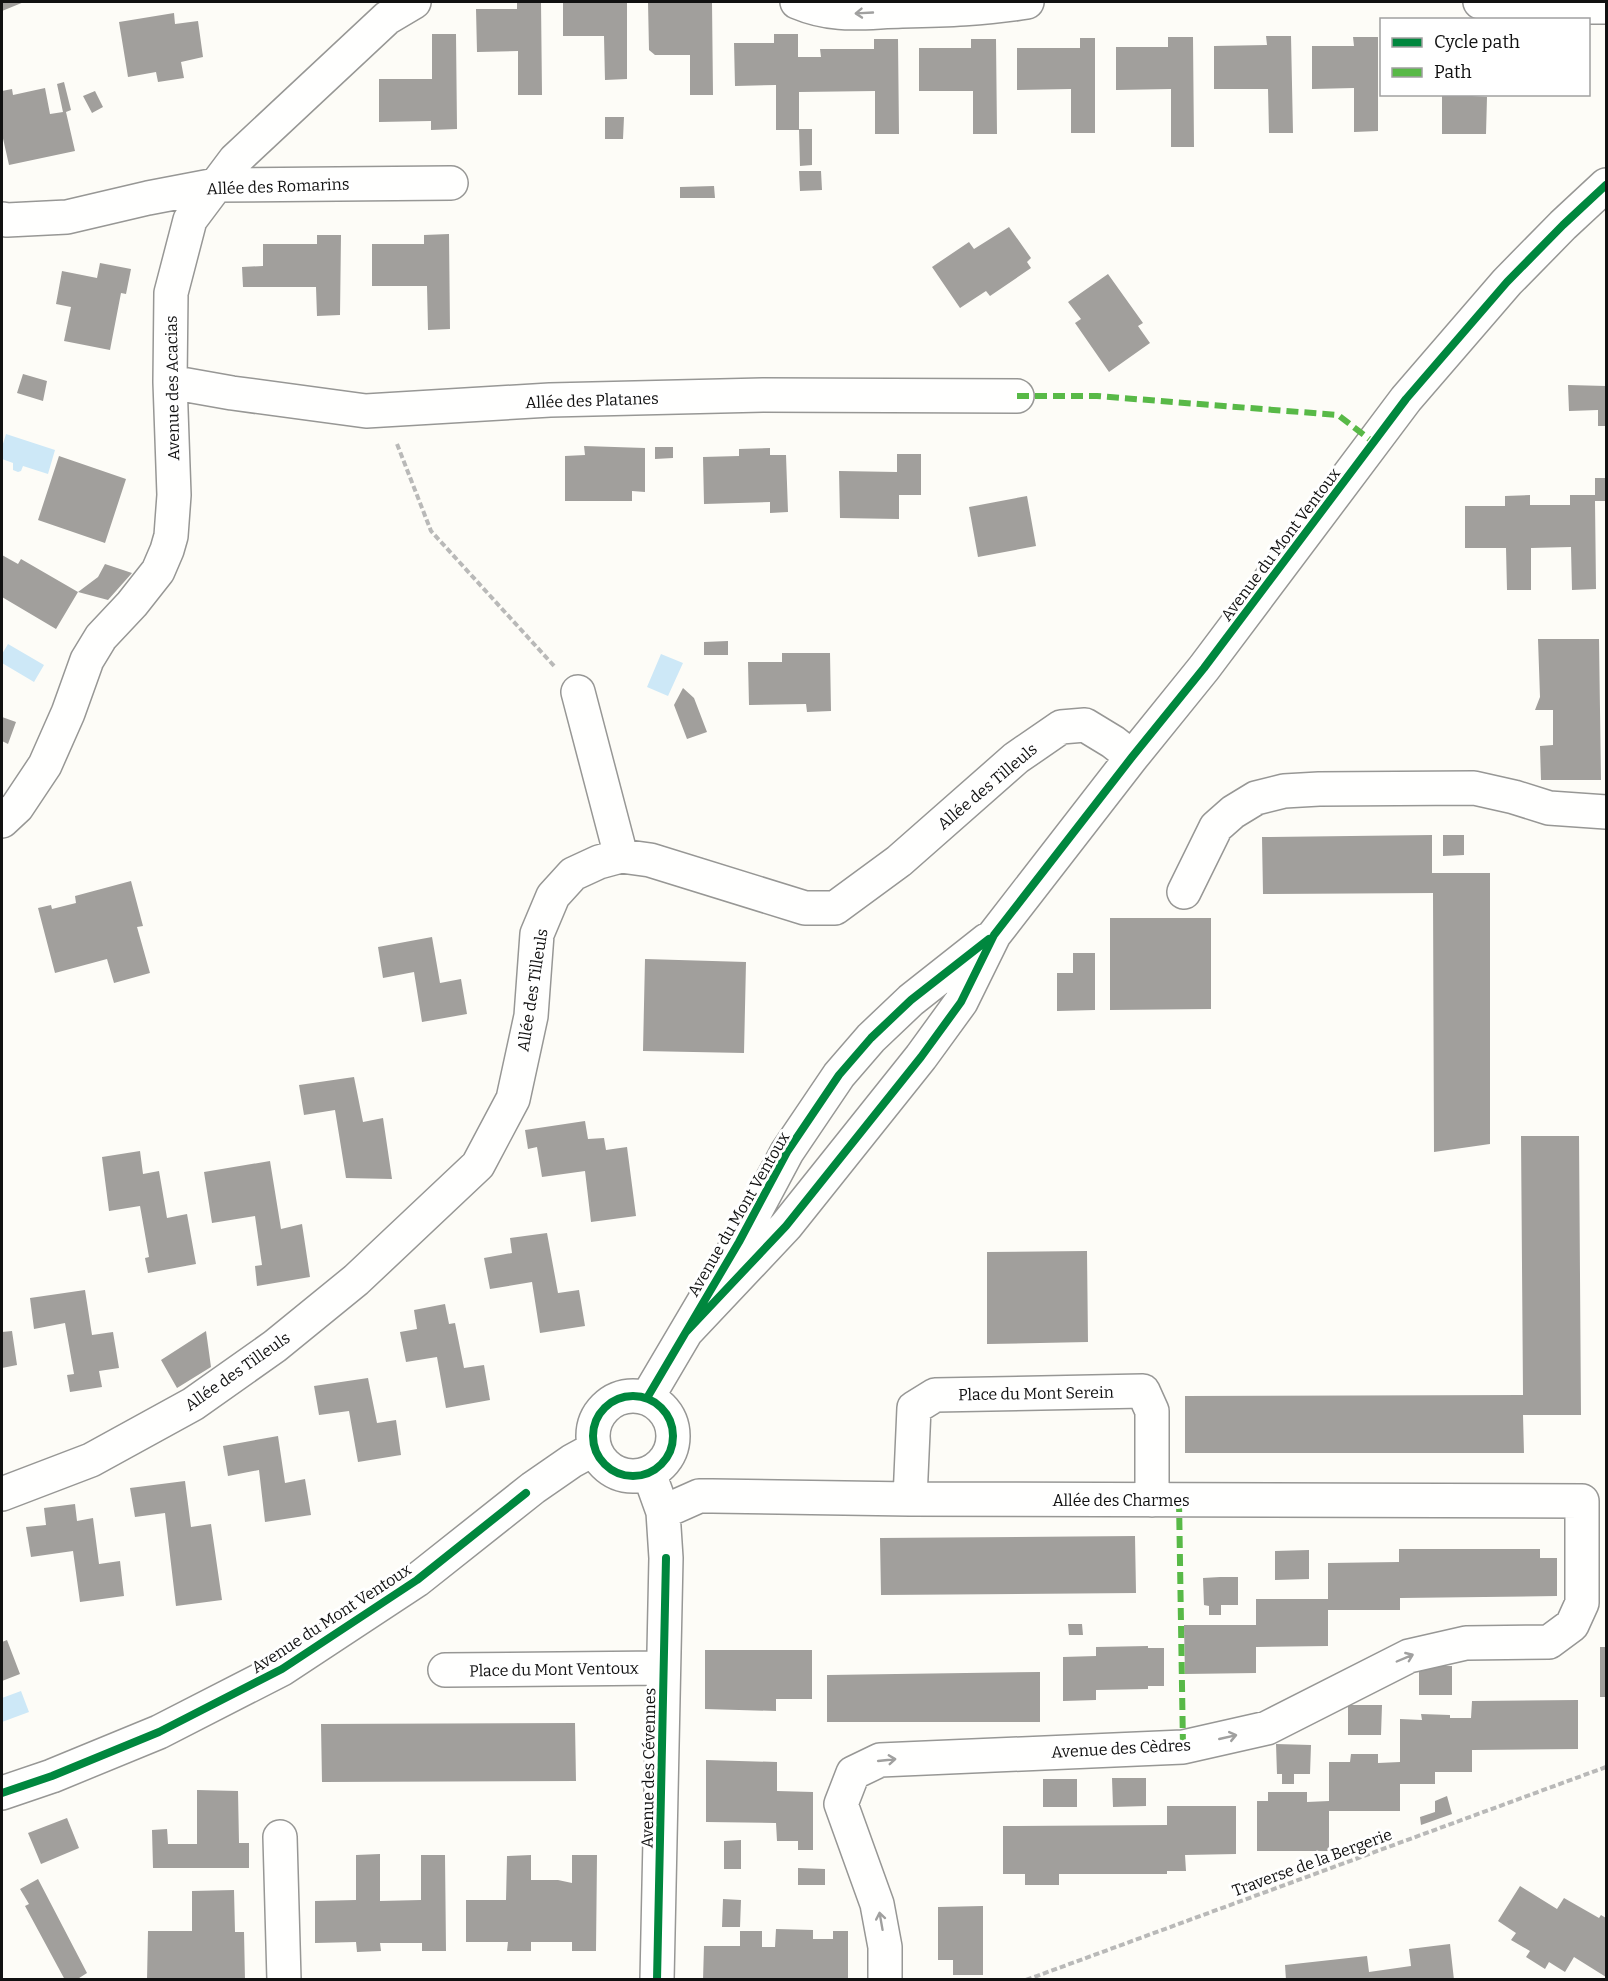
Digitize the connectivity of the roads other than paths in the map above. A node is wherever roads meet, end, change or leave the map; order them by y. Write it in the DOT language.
graph roads {
  1 [pos="414,2"];
  2 [pos="797,2"];
  3 [pos="1027,2"];
  4 [pos="1480,2"];
  5 [pos="1606,7"];
  6 [pos="451,183"];
  7 [pos="216,185"];
  8 [pos="1606,185"];
  9 [pos="2,219"];
  10 [pos="170,382"];
  11 [pos="1017,396"];
  12 [pos="578,692"];
  13 [pos="1132,757"];
  14 [pos="1606,812"];
  15 [pos="2,821"];
  16 [pos="621,856"];
  17 [pos="1184,892"];
  18 [pos="994,935"];
  19 [pos="686,1332"];
  20 [pos="647,1398"];
  21 [pos="594,1449"];
  22 [pos="649,1473"];
  23 [pos="2,1494"];
  24 [pos="1594,1494"];
  25 [pos="910,1500"];
  26 [pos="1152,1500"];
  27 [pos="663,1512"];
  28 [pos="663,1668"];
  29 [pos="445,1670"];
  30 [pos="2,1793"];
  31 [pos="280,1838"];
  32 [pos="284,1980"];
  33 [pos="657,1980"];
  34 [pos="885,1980"];
  1 -- 7 [label="street, Avenue des Acacias"];
  3 -- 2 [label="street, one-way"];
  4 -- 5 [label="street"];
  6 -- 7 [label="street, Allée des Romarins"];
  7 -- 9 [label="street, Allée des Romarins"];
  7 -- 10 [label="street, Avenue des Acacias"];
  8 -- 13 [label="street, Avenue du Mont Ventoux"];
  10 -- 11 [label="street, Allée des Platanes"];
  10 -- 15 [label="street, Avenue des Acacias"];
  12 -- 16 [label="street"];
  13 -- 16 [label="street, Allée des Tilleuls"];
  13 -- 18 [label="street, Avenue du Mont Ventoux"];
  14 -- 17 [label="street"];
  16 -- 23 [label="street, Allée des Tilleuls"];
  18 -- 19 [label="street, Avenue du Mont Ventoux"];
  18 -- 19 [label="street, Avenue du Mont Ventoux"];
  19 -- 20 [label="street, Avenue du Mont Ventoux"];
  20 -- 21 [label="street"];
  20 -- 22 [label="street"];
  21 -- 22 [label="street"];
  21 -- 30 [label="street, Avenue du Mont Ventoux"];
  22 -- 27 [label="street, Avenue des Cévennes"];
  24 -- 26 [label="street, Allée des Charmes"];
  34 -- 24 [label="street, Avenue des Cèdres, one-way"];
  25 -- 26 [label="street, Allée des Charmes"];
  25 -- 26 [label="street, Place du Mont Serein"];
  25 -- 27 [label="street, Allée des Charmes"];
  27 -- 28 [label="street, Avenue des Cévennes"];
  28 -- 29 [label="street, Place du Mont Ventoux"];
  28 -- 33 [label="street, Avenue des Cévennes"];
  31 -- 32 [label="street"];
}
